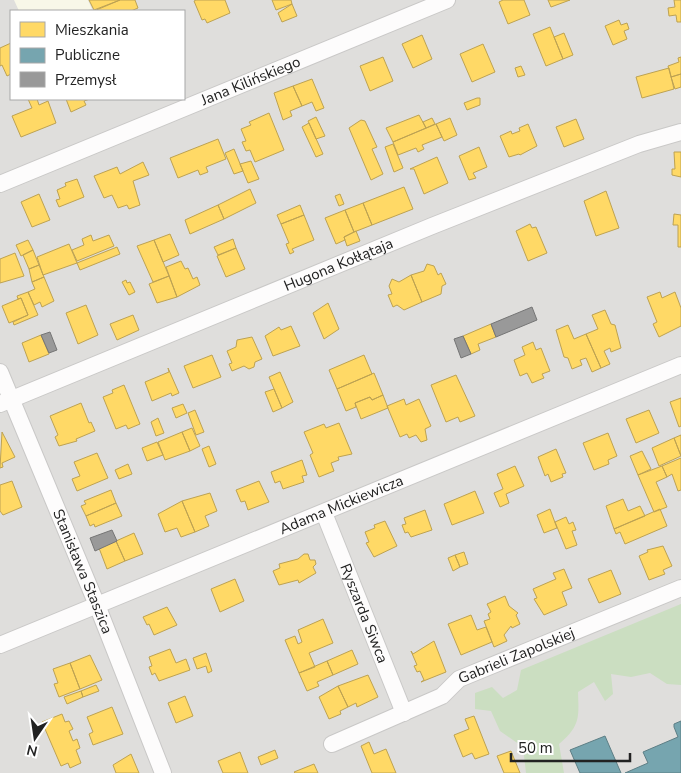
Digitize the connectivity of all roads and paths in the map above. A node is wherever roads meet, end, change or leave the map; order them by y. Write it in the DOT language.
graph roads {
  1 [pos="447,0"];
  2 [pos="681,132"];
  3 [pos="0,184"];
  4 [pos="681,365"];
  5 [pos="0,372"];
  6 [pos="6,402"];
  7 [pos="324,513"];
  8 [pos="681,588"];
  9 [pos="97,605"];
  10 [pos="0,645"];
  11 [pos="404,713"];
  12 [pos="332,744"];
  13 [pos="163,773"];
  1 -- 3 [label="street, Jana Kilińskiego"];
  2 -- 6 [label="street, Hugona Kołłątaja"];
  4 -- 7 [label="street, Adama Mickiewicza"];
  5 -- 6 [label="street, Stanisława Staszica"];
  6 -- 9 [label="street, Stanisława Staszica"];
  7 -- 9 [label="street, Adama Mickiewicza"];
  7 -- 11 [label="street, Ryszarda Siwca"];
  8 -- 11 [label="street, Gabrieli Zapolskiej"];
  9 -- 10 [label="street, Adama Mickiewicza"];
  9 -- 13 [label="street, Stanisława Staszica"];
  11 -- 12 [label="street, Gabrieli Zapolskiej"];
}
